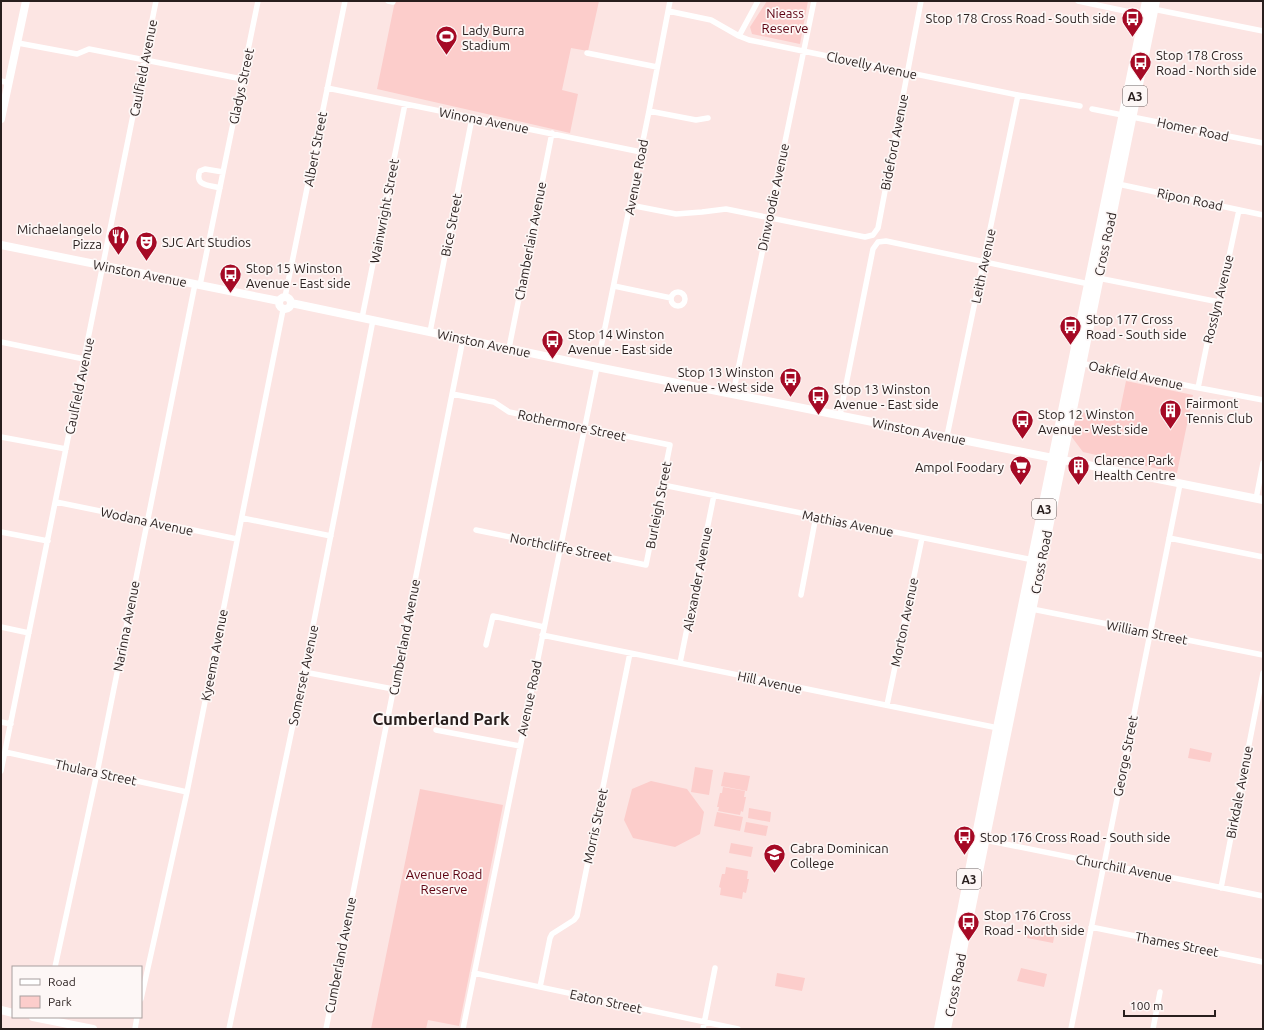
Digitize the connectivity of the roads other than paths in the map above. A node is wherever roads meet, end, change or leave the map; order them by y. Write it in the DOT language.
graph roads {
  1 [pos="26,1"];
  2 [pos="156,1"];
  3 [pos="258,1"];
  4 [pos="345,1"];
  5 [pos="670,1"];
  6 [pos="758,1"];
  7 [pos="814,1"];
  8 [pos="921,1"];
  9 [pos="1078,1"];
  10 [pos="1091,2"];
  11 [pos="1152,4"];
  12 [pos="668,11"];
  13 [pos="1144,15"];
  14 [pos="1263,31"];
  15 [pos="739,36"];
  16 [pos="18,43"];
  17 [pos="804,51"];
  18 [pos="587,53"];
  19 [pos="144,60"];
  20 [pos="657,67"];
  21 [pos="908,73"];
  22 [pos="242,79"];
  23 [pos="5,82"];
  24 [pos="327,88"];
  25 [pos="1018,95"];
  26 [pos="406,104"];
  27 [pos="1080,106"];
  28 [pos="1092,109"];
  29 [pos="649,111"];
  30 [pos="1127,116"];
  31 [pos="472,118"];
  32 [pos="708,118"];
  33 [pos="1,119"];
  34 [pos="552,133"];
  35 [pos="1263,144"];
  36 [pos="641,152"];
  37 [pos="223,172"];
  38 [pos="1114,183"];
  39 [pos="220,188"];
  40 [pos="630,205"];
  41 [pos="1239,210"];
  42 [pos="1263,215"];
  43 [pos="769,217"];
  44 [pos="1,245"];
  45 [pos="983,262"];
  46 [pos="103,266"];
  47 [pos="1092,270"];
  48 [pos="1098,278"];
  49 [pos="198,285"];
  50 [pos="614,286"];
  51 [pos="1092,287"];
  52 [pos="671,298"];
  53 [pos="285,300"];
  54 [pos="1219,302"];
  55 [pos="284,310"];
  56 [pos="362,318"];
  57 [pos="373,320"];
  58 [pos="430,332"];
  59 [pos="463,339"];
  60 [pos="1,342"];
  61 [pos="509,348"];
  62 [pos="600,352"];
  63 [pos="84,359"];
  64 [pos="1077,362"];
  65 [pos="596,367"];
  66 [pos="1198,388"];
  67 [pos="452,394"];
  68 [pos="733,394"];
  69 [pos="1263,400"];
  70 [pos="840,415"];
  71 [pos="585,428"];
  72 [pos="947,436"];
  73 [pos="1,437"];
  74 [pos="670,446"];
  75 [pos="66,449"];
  76 [pos="1058,458"];
  77 [pos="1263,463"];
  78 [pos="1180,484"];
  79 [pos="663,485"];
  80 [pos="714,495"];
  81 [pos="1260,499"];
  82 [pos="56,502"];
  83 [pos="816,516"];
  84 [pos="242,518"];
  85 [pos="148,521"];
  86 [pos="476,530"];
  87 [pos="1,532"];
  88 [pos="332,536"];
  89 [pos="922,538"];
  90 [pos="1169,538"];
  91 [pos="237,539"];
  92 [pos="48,541"];
  93 [pos="560,547"];
  94 [pos="1263,558"];
  95 [pos="1038,561"];
  96 [pos="646,565"];
  97 [pos="801,595"];
  98 [pos="1028,608"];
  99 [pos="544,627"];
  100 [pos="1,628"];
  101 [pos="29,633"];
  102 [pos="1150,633"];
  103 [pos="542,635"];
  104 [pos="486,645"];
  105 [pos="630,653"];
  106 [pos="1263,655"];
  107 [pos="680,663"];
  108 [pos="304,672"];
  109 [pos="1263,673"];
  110 [pos="393,689"];
  111 [pos="887,706"];
  112 [pos="1,722"];
  113 [pos="11,724"];
  114 [pos="1003,729"];
  115 [pos="436,730"];
  116 [pos="520,746"];
  117 [pos="5,752"];
  118 [pos="1,771"];
  119 [pos="96,773"];
  120 [pos="187,792"];
  121 [pos="981,839"];
  122 [pos="1104,864"];
  123 [pos="1221,888"];
  124 [pos="1263,896"];
  125 [pos="1091,927"];
  126 [pos="1263,962"];
  127 [pos="55,966"];
  128 [pos="715,968"];
  129 [pos="474,973"];
  130 [pos="540,987"];
  131 [pos="1160,992"];
  132 [pos="142,994"];
  133 [pos="1,1010"];
  134 [pos="12,1013"];
  135 [pos="45,1018"];
  136 [pos="137,1018"];
  137 [pos="704,1022"];
  138 [pos="93,1029"];
  139 [pos="135,1029"];
  140 [pos="229,1029"];
  141 [pos="326,1029"];
  142 [pos="463,1029"];
  143 [pos="703,1029"];
  144 [pos="738,1029"];
  145 [pos="939,1029"];
  146 [pos="946,1029"];
  147 [pos="1071,1029"];
  148 [pos="1153,1029"];
  1 -- 16 [label="street"];
  2 -- 19 [label="street, Caulfield Avenue"];
  3 -- 22 [label="street, Gladys Street"];
  4 -- 24 [label="street, Albert Street"];
  5 -- 12 [label="street, Avenue Road"];
  6 -- 15 [label="street"];
  7 -- 17 [label="street, Dinwoodie Avenue"];
  8 -- 21 [label="street, Bideford Avenue"];
  9 -- 10 [label="street"];
  10 -- 13 [label="street"];
  11 -- 13 [label="highway"];
  11 -- 14 [label="street"];
  11 -- 30 [label="highway, Cross Road / A3"];
  12 -- 15 [label="street, Clovelly Avenue"];
  12 -- 20 [label="street, Avenue Road"];
  13 -- 30 [label="highway, Cross Road / A3"];
  15 -- 17 [label="street, Clovelly Avenue"];
  16 -- 19 [label="street"];
  16 -- 23 [label="street"];
  17 -- 21 [label="street, Clovelly Avenue"];
  17 -- 43 [label="street, Dinwoodie Avenue"];
  18 -- 20 [label="street"];
  19 -- 22 [label="street"];
  19 -- 46 [label="street, Caulfield Avenue"];
  20 -- 29 [label="street, Avenue Road"];
  21 -- 25 [label="street, Clovelly Avenue"];
  21 -- 43 [label="street, Bideford Avenue"];
  22 -- 37 [label="street, Gladys Street"];
  23 -- 33 [label="street"];
  24 -- 26 [label="street, Winona Avenue"];
  24 -- 53 [label="street, Albert Street"];
  25 -- 27 [label="street, Clovelly Avenue"];
  25 -- 45 [label="street, Leith Avenue"];
  26 -- 31 [label="street, Winona Avenue"];
  26 -- 56 [label="street, Wainwright Street"];
  28 -- 30 [label="street"];
  29 -- 32 [label="street"];
  29 -- 36 [label="street, Avenue Road"];
  30 -- 35 [label="street, Homer Road"];
  30 -- 38 [label="highway, Cross Road / A3"];
  31 -- 34 [label="street, Winona Avenue"];
  31 -- 58 [label="street, Bice Street"];
  34 -- 36 [label="street, Winona Avenue"];
  34 -- 61 [label="street, Chamberlain Avenue"];
  36 -- 40 [label="street, Avenue Road"];
  37 -- 39 [label="street, Gladys Street"];
  37 -- 39 [label="street"];
  38 -- 41 [label="street, Ripon Road"];
  38 -- 47 [label="highway, Cross Road / A3"];
  38 -- 48 [label="highway, Cross Road / A3"];
  39 -- 49 [label="street, Gladys Street"];
  40 -- 43 [label="street"];
  40 -- 50 [label="street, Avenue Road"];
  41 -- 42 [label="street, Ripon Road"];
  41 -- 54 [label="street, Rosslyn Avenue"];
  43 -- 68 [label="street, Dinwoodie Avenue"];
  44 -- 46 [label="street, Winston Avenue"];
  45 -- 51 [label="street"];
  45 -- 70 [label="street"];
  45 -- 72 [label="street, Leith Avenue"];
  46 -- 49 [label="street, Winston Avenue"];
  46 -- 63 [label="street, Caulfield Avenue"];
  47 -- 48 [label="highway"];
  47 -- 51 [label="highway, Cross Road / A3"];
  48 -- 51 [label="highway"];
  48 -- 54 [label="street"];
  49 -- 53 [label="street, Winston Avenue"];
  49 -- 85 [label="street, Narinna Avenue"];
  50 -- 52 [label="street"];
  50 -- 62 [label="street, Avenue Road"];
  51 -- 64 [label="highway, Cross Road / A3"];
  53 -- 55 [label="street"];
  53 -- 56 [label="street, Winston Avenue"];
  54 -- 66 [label="street, Rosslyn Avenue"];
  55 -- 84 [label="street, Kyeema Avenue"];
  56 -- 57 [label="street, Winston Avenue"];
  57 -- 58 [label="street, Winston Avenue"];
  57 -- 88 [label="street, Somerset Avenue"];
  58 -- 59 [label="street, Winston Avenue"];
  59 -- 61 [label="street, Winston Avenue"];
  59 -- 67 [label="street, Cumberland Avenue"];
  60 -- 63 [label="street"];
  61 -- 65 [label="street, Winston Avenue"];
  63 -- 75 [label="street, Caulfield Avenue"];
  64 -- 66 [label="street, Oakfield Avenue"];
  64 -- 76 [label="highway, Cross Road / A3"];
  65 -- 68 [label="street, Winston Avenue"];
  65 -- 71 [label="street, Avenue Road"];
  66 -- 69 [label="street, Oakfield Avenue"];
  67 -- 71 [label="street, Rothermore Street"];
  67 -- 110 [label="street, Cumberland Avenue"];
  68 -- 70 [label="street, Winston Avenue"];
  70 -- 72 [label="street, Winston Avenue"];
  71 -- 74 [label="street, Rothermore Street"];
  71 -- 93 [label="street, Avenue Road"];
  72 -- 76 [label="street, Winston Avenue"];
  73 -- 75 [label="street"];
  74 -- 79 [label="street, Burleigh Street"];
  75 -- 82 [label="street, Caulfield Avenue"];
  76 -- 78 [label="street, Winston Avenue"];
  76 -- 95 [label="highway, Cross Road / A3"];
  77 -- 81 [label="street"];
  78 -- 81 [label="street, Winston Avenue"];
  78 -- 90 [label="street, George Street"];
  79 -- 80 [label="street, Mathias Avenue"];
  79 -- 96 [label="street, Burleigh Street"];
  80 -- 83 [label="street, Mathias Avenue"];
  80 -- 107 [label="street, Alexander Avenue"];
  82 -- 85 [label="street, Wodana Avenue"];
  82 -- 92 [label="street, Caulfield Avenue"];
  83 -- 89 [label="street, Mathias Avenue"];
  83 -- 97 [label="street"];
  84 -- 88 [label="street"];
  84 -- 91 [label="street, Kyeema Avenue"];
  85 -- 91 [label="street, Wodana Avenue"];
  85 -- 119 [label="street, Narinna Avenue"];
  86 -- 93 [label="street, Northcliffe Street"];
  87 -- 92 [label="street"];
  88 -- 108 [label="street, Somerset Avenue"];
  89 -- 95 [label="street, Mathias Avenue"];
  89 -- 111 [label="street, Morton Avenue"];
  90 -- 94 [label="street"];
  90 -- 102 [label="street, George Street"];
  91 -- 120 [label="street, Kyeema Avenue"];
  92 -- 101 [label="street, Caulfield Avenue"];
  93 -- 96 [label="street, Northcliffe Street"];
  93 -- 99 [label="street, Avenue Road"];
  95 -- 98 [label="highway, Cross Road / A3"];
  98 -- 102 [label="street, William Street"];
  98 -- 114 [label="highway, Cross Road / A3"];
  99 -- 103 [label="street, Avenue Road"];
  99 -- 104 [label="street"];
  100 -- 101 [label="street"];
  101 -- 113 [label="street, Caulfield Avenue"];
  102 -- 106 [label="street, William Street"];
  102 -- 122 [label="street, George Street"];
  103 -- 105 [label="street, Hill Avenue"];
  103 -- 116 [label="street, Avenue Road"];
  105 -- 107 [label="street, Hill Avenue"];
  105 -- 130 [label="street, Morris Street"];
  107 -- 111 [label="street, Hill Avenue"];
  108 -- 110 [label="street"];
  108 -- 140 [label="street, Somerset Avenue"];
  109 -- 123 [label="street, Birkdale Avenue"];
  110 -- 141 [label="street, Cumberland Avenue"];
  111 -- 114 [label="street, Hill Avenue"];
  112 -- 113 [label="street"];
  113 -- 117 [label="street, Caulfield Avenue"];
  114 -- 121 [label="highway, Cross Road / A3"];
  115 -- 116 [label="street"];
  116 -- 129 [label="street, Avenue Road"];
  117 -- 118 [label="street, Caulfield Avenue"];
  117 -- 119 [label="street, Thulara Street"];
  119 -- 120 [label="street, Thulara Street"];
  119 -- 127 [label="street, Narinna Avenue"];
  120 -- 132 [label="street, Kyeema Avenue"];
  121 -- 122 [label="street, Churchill Avenue"];
  121 -- 145 [label="highway, Cross Road / A3"];
  121 -- 146 [label="highway, Cross Road / A3"];
  122 -- 123 [label="street, Churchill Avenue"];
  122 -- 125 [label="street, George Street"];
  123 -- 124 [label="street, Churchill Avenue"];
  125 -- 126 [label="street, Thames Street"];
  125 -- 147 [label="street, George Street"];
  128 -- 137 [label="street"];
  129 -- 130 [label="street, Eaton Street"];
  129 -- 142 [label="street, Avenue Road"];
  130 -- 137 [label="street, Eaton Street"];
  131 -- 148 [label="street"];
  133 -- 134 [label="street"];
  135 -- 138 [label="street"];
  136 -- 139 [label="street"];
  137 -- 143 [label="street"];
  137 -- 144 [label="street, Eaton Street"];
}
